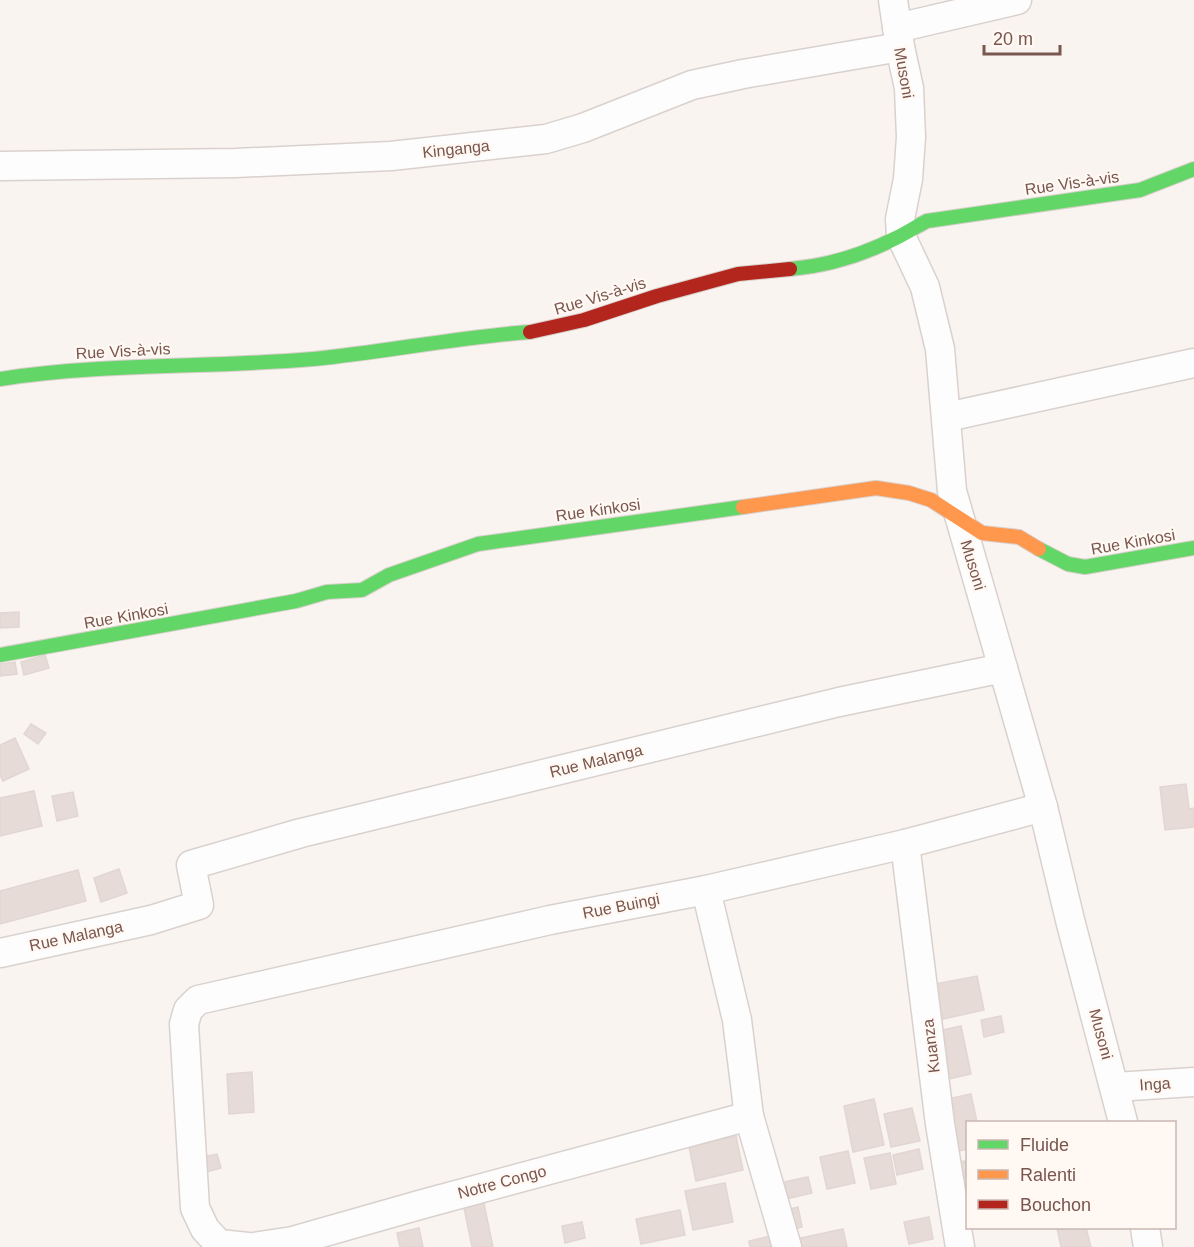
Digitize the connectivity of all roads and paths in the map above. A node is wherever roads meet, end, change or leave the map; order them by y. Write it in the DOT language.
graph roads {
  1 [pos="893,0"];
  2 [pos="1017,0"];
  3 [pos="898,38"];
  4 [pos="0,166"];
  5 [pos="1194,169"];
  6 [pos="901,236"];
  7 [pos="1194,363"];
  8 [pos="0,379"];
  9 [pos="947,417"];
  10 [pos="958,516"];
  11 [pos="1194,548"];
  12 [pos="0,655"];
  13 [pos="1003,668"];
  14 [pos="1043,807"];
  15 [pos="905,844"];
  16 [pos="706,890"];
  17 [pos="0,953"];
  18 [pos="1194,1082"];
  19 [pos="1115,1087"];
  20 [pos="749,1116"];
  21 [pos="1123,1121"];
  22 [pos="1145,1229"];
  23 [pos="248,1247"];
  24 [pos="254,1247"];
  25 [pos="787,1247"];
  26 [pos="960,1247"];
  27 [pos="1149,1247"];
  1 -- 3 [label="street, Musoni"];
  2 -- 3 [label="street, Kinganga"];
  3 -- 4 [label="street, Kinganga"];
  3 -- 6 [label="street, Musoni"];
  5 -- 6 [label="street, Rue Vis-à-vis"];
  6 -- 8 [label="street, Rue Vis-à-vis"];
  6 -- 9 [label="street, Musoni"];
  7 -- 9 [label="street"];
  9 -- 10 [label="street, Musoni"];
  10 -- 11 [label="street, Rue Kinkosi"];
  10 -- 12 [label="street, Rue Kinkosi"];
  10 -- 13 [label="street, Musoni"];
  13 -- 14 [label="street, Musoni"];
  13 -- 17 [label="street, Rue Malanga"];
  14 -- 15 [label="street, Rue Buingi"];
  14 -- 19 [label="street, Musoni"];
  15 -- 16 [label="street, Rue Buingi"];
  15 -- 26 [label="street, Kuanza"];
  16 -- 20 [label="street"];
  16 -- 23 [label="street, Rue Buingi"];
  18 -- 19 [label="street, Inga"];
  19 -- 21 [label="street, Musoni"];
  20 -- 24 [label="street, Notre Congo"];
  20 -- 25 [label="street"];
  22 -- 27 [label="street"];
}
